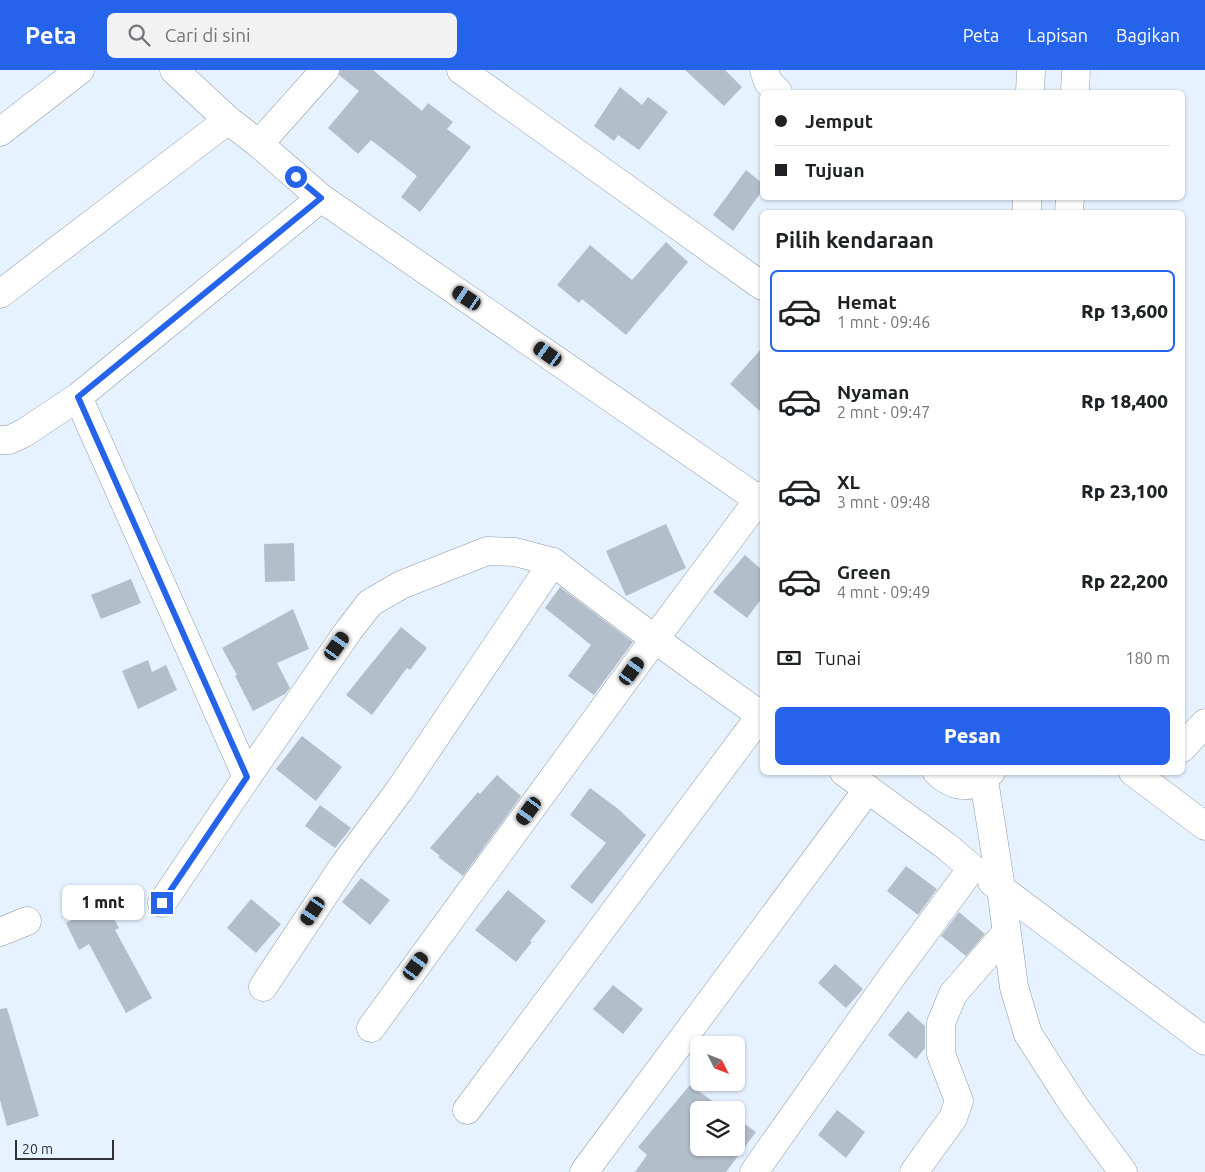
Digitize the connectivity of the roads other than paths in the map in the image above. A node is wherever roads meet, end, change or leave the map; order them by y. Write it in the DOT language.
graph roads {
  1 [pos="80,70"];
  2 [pos="174,70"];
  3 [pos="324,70"];
  4 [pos="461,70"];
  5 [pos="764,70"];
  6 [pos="1031,70"];
  7 [pos="1076,70"];
  8 [pos="776,90"];
  9 [pos="1030,90"];
  10 [pos="1074,90"];
  11 [pos="228,120"];
  12 [pos="0,132"];
  13 [pos="260,144"];
  14 [pos="321,198"];
  15 [pos="760,285"];
  16 [pos="0,294"];
  17 [pos="78,397"];
  18 [pos="0,440"];
  19 [pos="760,497"];
  20 [pos="760,499"];
  21 [pos="553,562"];
  22 [pos="654,640"];
  23 [pos="760,714"];
  24 [pos="760,718"];
  25 [pos="1205,723"];
  26 [pos="1185,745"];
  27 [pos="848,775"];
  28 [pos="940,775"];
  29 [pos="988,776"];
  30 [pos="247,777"];
  31 [pos="1148,777"];
  32 [pos="868,789"];
  33 [pos="1205,826"];
  34 [pos="972,868"];
  35 [pos="1001,888"];
  36 [pos="162,903"];
  37 [pos="27,921"];
  38 [pos="0,932"];
  39 [pos="1006,933"];
  40 [pos="263,987"];
  41 [pos="371,1028"];
  42 [pos="1205,1041"];
  43 [pos="467,1110"];
  44 [pos="584,1172"];
  45 [pos="754,1172"];
  46 [pos="914,1172"];
  47 [pos="1123,1172"];
  1 -- 12 [label="street"];
  2 -- 11 [label="street"];
  3 -- 13 [label="street"];
  4 -- 15 [label="street"];
  5 -- 8 [label="street"];
  6 -- 9 [label="street"];
  7 -- 10 [label="street"];
  11 -- 13 [label="street"];
  11 -- 16 [label="street"];
  13 -- 14 [label="street"];
  14 -- 17 [label="street"];
  14 -- 19 [label="street"];
  17 -- 18 [label="street"];
  17 -- 30 [label="street"];
  20 -- 22 [label="street"];
  21 -- 22 [label="street"];
  21 -- 30 [label="street"];
  21 -- 40 [label="street"];
  22 -- 23 [label="street"];
  22 -- 41 [label="street"];
  24 -- 43 [label="street"];
  25 -- 26 [label="street"];
  27 -- 32 [label="street"];
  28 -- 29 [label="street"];
  29 -- 35 [label="street"];
  30 -- 36 [label="street"];
  31 -- 33 [label="street"];
  32 -- 34 [label="street"];
  32 -- 44 [label="street"];
  34 -- 35 [label="street"];
  34 -- 45 [label="street"];
  35 -- 39 [label="street"];
  35 -- 42 [label="street"];
  37 -- 38 [label="street"];
  39 -- 46 [label="street"];
  39 -- 47 [label="street"];
}
